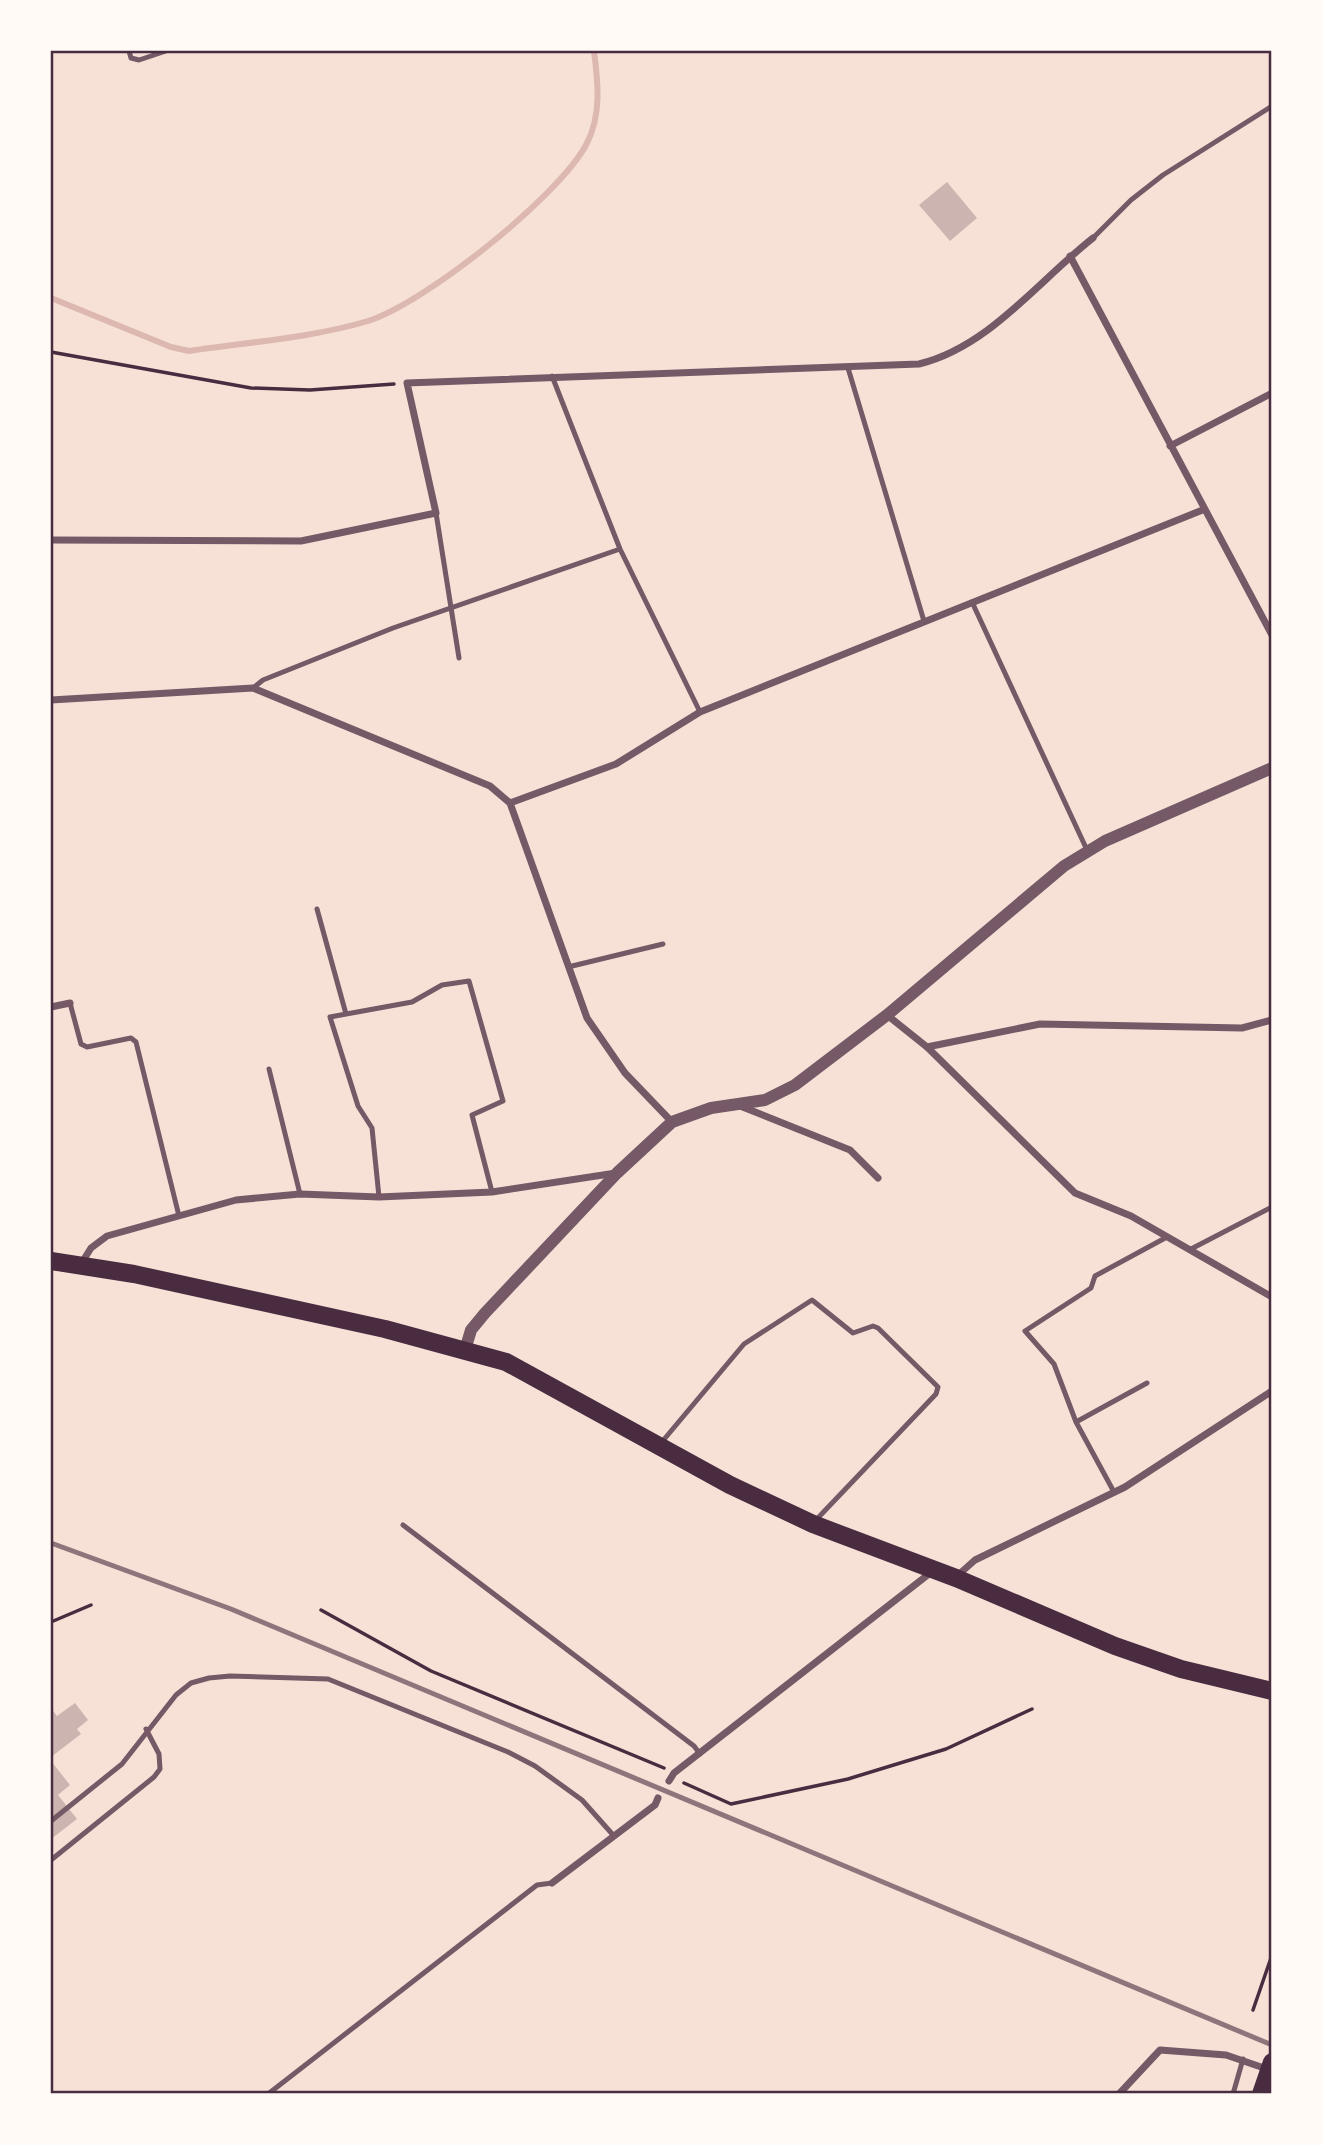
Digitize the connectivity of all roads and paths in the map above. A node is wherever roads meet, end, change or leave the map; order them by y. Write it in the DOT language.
graph roads {
  1 [pos="129,51"];
  2 [pos="166,51"];
  3 [pos="1272,106"];
  4 [pos="1093,238"];
  5 [pos="1070,256"];
  6 [pos="51,352"];
  7 [pos="848,368"];
  8 [pos="551,376"];
  9 [pos="407,383"];
  10 [pos="1272,393"];
  11 [pos="1170,446"];
  12 [pos="1205,509"];
  13 [pos="436,513"];
  14 [pos="51,540"];
  15 [pos="620,549"];
  16 [pos="972,602"];
  17 [pos="453,607"];
  18 [pos="924,621"];
  19 [pos="1272,635"];
  20 [pos="459,658"];
  21 [pos="253,688"];
  22 [pos="51,700"];
  23 [pos="700,712"];
  24 [pos="1272,768"];
  25 [pos="510,803"];
  26 [pos="1087,852"];
  27 [pos="317,909"];
  28 [pos="663,944"];
  29 [pos="568,967"];
  30 [pos="70,1003"];
  31 [pos="51,1007"];
  32 [pos="346,1014"];
  33 [pos="887,1015"];
  34 [pos="1272,1020"];
  35 [pos="927,1047"];
  36 [pos="269,1069"];
  37 [pos="736,1104"];
  38 [pos="672,1122"];
  39 [pos="617,1173"];
  40 [pos="878,1178"];
  41 [pos="492,1192"];
  42 [pos="299,1194"];
  43 [pos="379,1197"];
  44 [pos="1272,1207"];
  45 [pos="179,1216"];
  46 [pos="1167,1237"];
  47 [pos="1191,1249"];
  48 [pos="51,1261"];
  49 [pos="80,1265"];
  50 [pos="1272,1297"];
  51 [pos="465,1350"];
  52 [pos="1147,1383"];
  53 [pos="1271,1393"];
  54 [pos="1076,1422"];
  55 [pos="659,1446"];
  56 [pos="1114,1492"];
  57 [pos="813,1524"];
  58 [pos="403,1525"];
  59 [pos="934,1570"];
  60 [pos="956,1578"];
  61 [pos="91,1605"];
  62 [pos="51,1622"];
  63 [pos="1272,1691"];
  64 [pos="146,1729"];
  65 [pos="700,1754"];
  66 [pos="668,1781"];
  67 [pos="658,1798"];
  68 [pos="51,1821"];
  69 [pos="614,1836"];
  70 [pos="51,1860"];
  71 [pos="552,1883"];
  72 [pos="1272,1955"];
  73 [pos="1253,2010"];
  74 [pos="1243,2059"];
  75 [pos="1272,2062"];
  76 [pos="1272,2071"];
  77 [pos="268,2094"];
  78 [pos="1119,2094"];
  79 [pos="1233,2094"];
  80 [pos="1262,2094"];
  1 -- 2 [label="lane"];
  3 -- 4 [label="lane"];
  4 -- 5 [label="street"];
  5 -- 7 [label="street"];
  5 -- 11 [label="street"];
  6 -- 9 [label="path"];
  7 -- 8 [label="street"];
  7 -- 18 [label="lane"];
  8 -- 9 [label="street"];
  8 -- 15 [label="lane"];
  9 -- 13 [label="street"];
  10 -- 11 [label="street"];
  11 -- 12 [label="street"];
  12 -- 16 [label="street"];
  12 -- 19 [label="street"];
  13 -- 14 [label="street"];
  13 -- 17 [label="lane"];
  15 -- 17 [label="lane"];
  15 -- 23 [label="lane"];
  16 -- 18 [label="street"];
  16 -- 26 [label="lane"];
  17 -- 20 [label="lane"];
  17 -- 21 [label="lane"];
  18 -- 23 [label="street"];
  21 -- 22 [label="street"];
  21 -- 25 [label="street"];
  23 -- 25 [label="street"];
  24 -- 26 [label="street"];
  25 -- 29 [label="street"];
  26 -- 33 [label="street"];
  27 -- 32 [label="lane"];
  28 -- 29 [label="lane"];
  29 -- 38 [label="street"];
  30 -- 31 [label="street"];
  30 -- 45 [label="lane"];
  32 -- 41 [label="lane"];
  32 -- 43 [label="lane"];
  33 -- 35 [label="street"];
  33 -- 37 [label="street"];
  34 -- 35 [label="street"];
  35 -- 46 [label="street"];
  36 -- 42 [label="lane"];
  37 -- 38 [label="street"];
  37 -- 40 [label="street"];
  38 -- 39 [label="street"];
  39 -- 41 [label="street"];
  39 -- 51 [label="street"];
  41 -- 43 [label="street"];
  42 -- 43 [label="street"];
  42 -- 45 [label="street"];
  44 -- 47 [label="lane"];
  45 -- 49 [label="street"];
  46 -- 47 [label="street"];
  46 -- 54 [label="lane"];
  47 -- 50 [label="street"];
  48 -- 49 [label="main road"];
  49 -- 51 [label="main road"];
  51 -- 55 [label="main road"];
  52 -- 54 [label="lane"];
  53 -- 56 [label="street"];
  54 -- 56 [label="lane"];
  55 -- 57 [label="main road"];
  55 -- 57 [label="lane"];
  56 -- 60 [label="street"];
  57 -- 59 [label="main road"];
  58 -- 65 [label="lane"];
  59 -- 60 [label="main road"];
  59 -- 65 [label="street"];
  60 -- 63 [label="main road"];
  61 -- 62 [label="path"];
  64 -- 68 [label="lane"];
  64 -- 69 [label="lane"];
  64 -- 70 [label="lane"];
  65 -- 66 [label="street"];
  67 -- 69 [label="street"];
  69 -- 71 [label="street"];
  71 -- 77 [label="lane"];
  72 -- 73 [label="path"];
  74 -- 76 [label="street"];
  74 -- 78 [label="street"];
  74 -- 79 [label="lane"];
  75 -- 80 [label="main road"];
  76 -- 80 [label="main road"];
}
